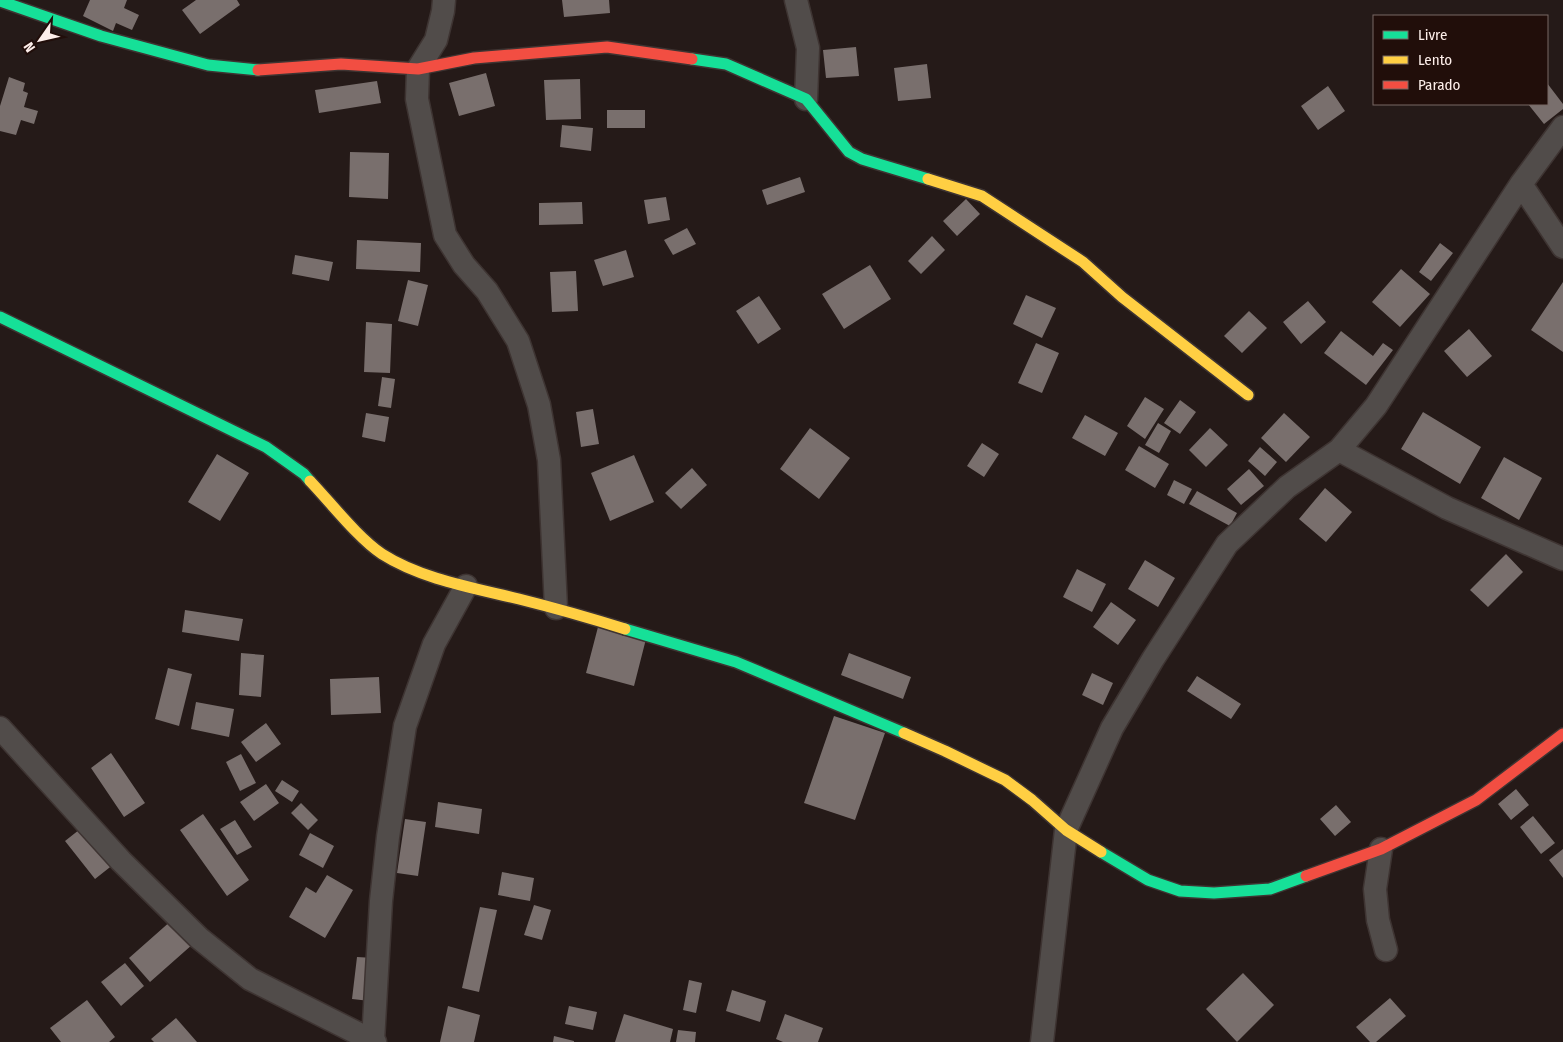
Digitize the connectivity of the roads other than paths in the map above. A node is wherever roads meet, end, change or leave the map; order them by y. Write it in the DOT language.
graph roads {
  1 [pos="444,0"];
  2 [pos="796,0"];
  3 [pos="0,1"];
  4 [pos="418,69"];
  5 [pos="806,99"];
  6 [pos="1563,127"];
  7 [pos="1521,184"];
  8 [pos="1563,247"];
  9 [pos="0,317"];
  10 [pos="1248,395"];
  11 [pos="1339,450"];
  12 [pos="1563,559"];
  13 [pos="466,586"];
  14 [pos="556,608"];
  15 [pos="0,728"];
  16 [pos="1563,734"];
  17 [pos="1066,830"];
  18 [pos="1381,849"];
  19 [pos="1386,950"];
  20 [pos="374,1041"];
  21 [pos="1042,1042"];
  1 -- 4 [label="street"];
  2 -- 5 [label="street"];
  3 -- 4 [label="street"];
  4 -- 5 [label="street"];
  4 -- 14 [label="street"];
  5 -- 10 [label="street"];
  6 -- 7 [label="street"];
  7 -- 8 [label="street"];
  7 -- 11 [label="street"];
  9 -- 13 [label="street"];
  11 -- 12 [label="street"];
  11 -- 17 [label="street"];
  13 -- 14 [label="street"];
  13 -- 20 [label="street"];
  14 -- 17 [label="street"];
  15 -- 20 [label="street"];
  16 -- 18 [label="street"];
  17 -- 18 [label="street"];
  17 -- 21 [label="street"];
  18 -- 19 [label="street"];
}
